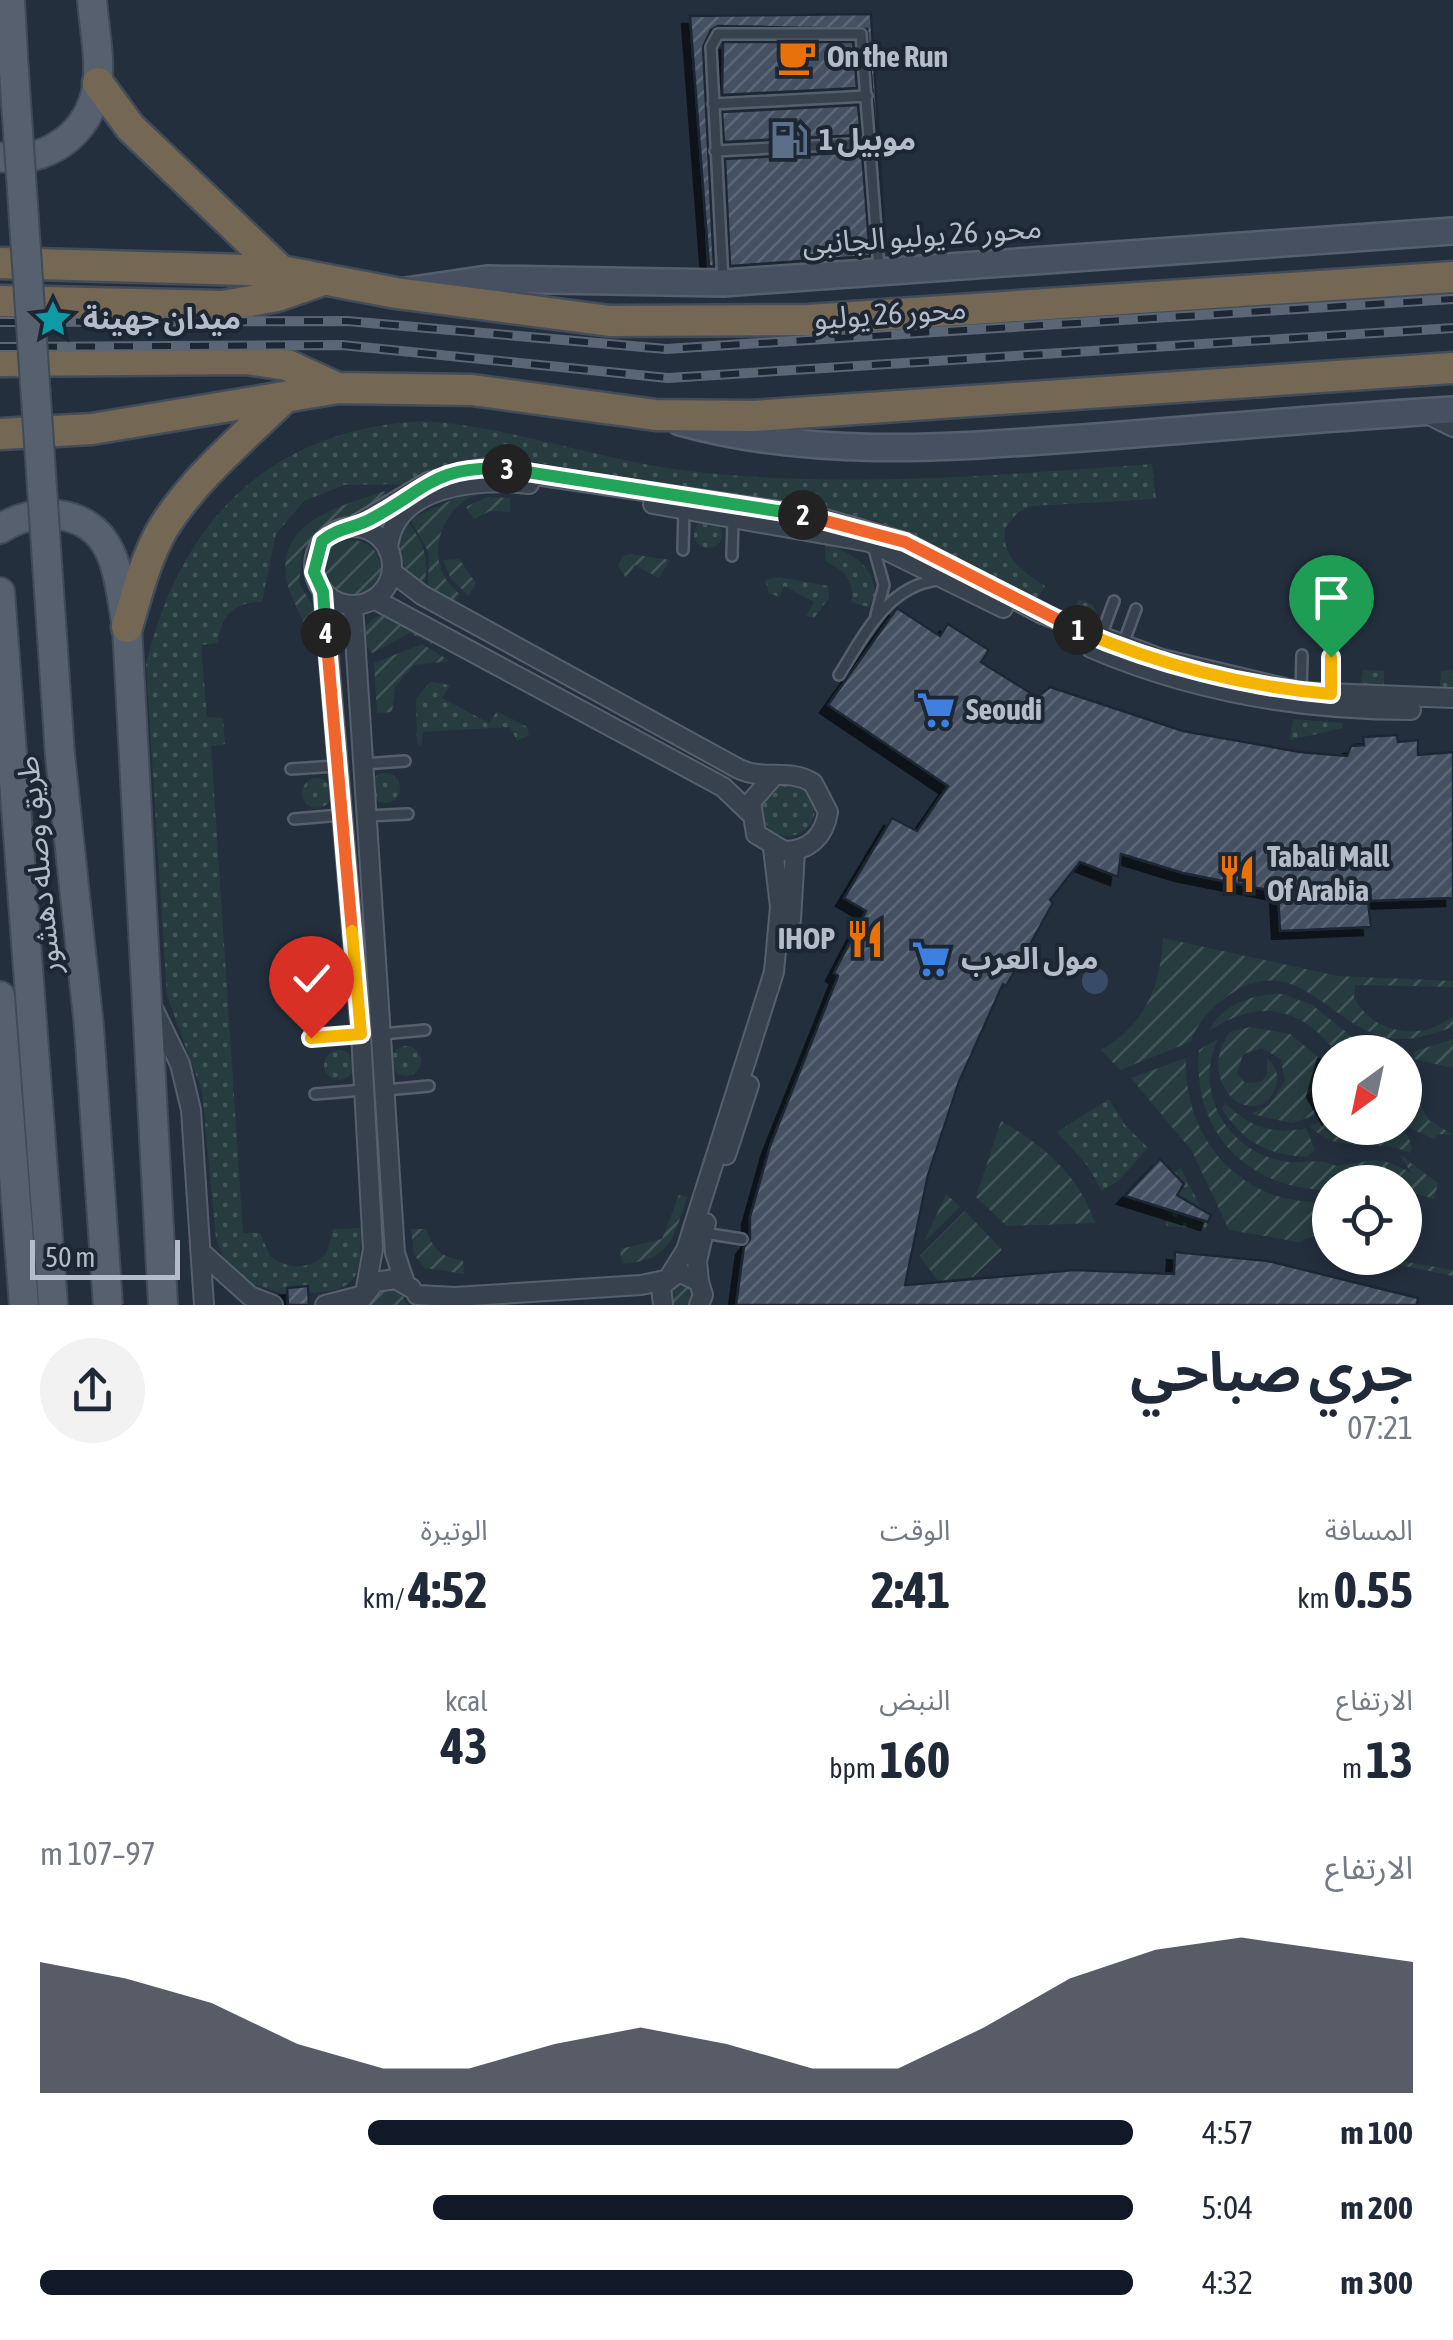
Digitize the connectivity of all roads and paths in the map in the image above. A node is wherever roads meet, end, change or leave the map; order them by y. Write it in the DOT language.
graph roads {
  1 [pos="10,0"];
  2 [pos="92,0"];
  3 [pos="98,83"];
  4 [pos="866,96"];
  5 [pos="713,104"];
  6 [pos="870,143"];
  7 [pos="716,150"];
  8 [pos="0,158"];
  9 [pos="1453,231"];
  10 [pos="0,263"];
  11 [pos="880,270"];
  12 [pos="282,271"];
  13 [pos="1453,277"];
  14 [pos="330,278"];
  15 [pos="723,283"];
  16 [pos="396,293"];
  17 [pos="0,301"];
  18 [pos="0,361"];
  19 [pos="1453,368"];
  20 [pos="338,388"];
  21 [pos="285,397"];
  22 [pos="1453,410"];
  23 [pos="1423,412"];
  24 [pos="656,416"];
  25 [pos="1453,427"];
  26 [pos="0,434"];
  27 [pos="685,503"];
  28 [pos="734,510"];
  29 [pos="352,527"];
  30 [pos="0,529"];
  31 [pos="869,542"];
  32 [pos="388,550"];
  33 [pos="683,550"];
  34 [pos="732,556"];
  35 [pos="392,572"];
  36 [pos="952,581"];
  37 [pos="0,592"];
  38 [pos="323,592"];
  39 [pos="374,599"];
  40 [pos="1114,602"];
  41 [pos="353,606"];
  42 [pos="1136,609"];
  43 [pos="876,618"];
  44 [pos="127,627"];
  45 [pos="1098,644"];
  46 [pos="1120,653"];
  47 [pos="1302,654"];
  48 [pos="1331,657"];
  49 [pos="839,675"];
  50 [pos="1301,698"];
  51 [pos="1453,698"];
  52 [pos="1331,700"];
  53 [pos="1453,710"];
  54 [pos="405,761"];
  55 [pos="363,764"];
  56 [pos="336,766"];
  57 [pos="290,769"];
  58 [pos="772,778"];
  59 [pos="750,813"];
  60 [pos="408,814"];
  61 [pos="342,815"];
  62 [pos="366,816"];
  63 [pos="294,819"];
  64 [pos="773,848"];
  65 [pos="795,851"];
  66 [pos="145,993"];
  67 [pos="0,996"];
  68 [pos="426,1030"];
  69 [pos="361,1034"];
  70 [pos="382,1034"];
  71 [pos="311,1038"];
  72 [pos="429,1086"];
  73 [pos="364,1090"];
  74 [pos="386,1090"];
  75 [pos="315,1094"];
  76 [pos="698,1232"];
  77 [pos="742,1239"];
  78 [pos="201,1252"];
  79 [pos="668,1277"];
  80 [pos="699,1282"];
  81 [pos="414,1294"];
  82 [pos="361,1296"];
  83 [pos="24,1305"];
  84 [pos="54,1305"];
  85 [pos="108,1305"];
  86 [pos="163,1305"];
  87 [pos="204,1305"];
  88 [pos="273,1305"];
  89 [pos="325,1305"];
  90 [pos="662,1305"];
  91 [pos="699,1305"];
  1 -- 85 [label="main road, طريق وصله دهشور, bridge"];
  2 -- 3 [label="main road"];
  3 -- 8 [label="main road"];
  3 -- 12 [label="highway"];
  4 -- 5 [label="lane"];
  4 -- 5 [label="lane"];
  4 -- 6 [label="lane"];
  5 -- 7 [label="lane"];
  6 -- 7 [label="lane"];
  6 -- 11 [label="lane"];
  7 -- 15 [label="lane"];
  9 -- 11 [label="main road, محور 26 يوليو الجانبى"];
  10 -- 12 [label="highway, محور 26 يوليو"];
  11 -- 15 [label="main road, محور 26 يوليو الجانبى"];
  12 -- 14 [label="highway, محور 26 يوليو"];
  13 -- 16 [label="highway, محور 26 يوليو"];
  14 -- 16 [label="highway, محور 26 يوليو"];
  14 -- 17 [label="highway"];
  15 -- 16 [label="main road, محور 26 يوليو الجانبى"];
  18 -- 20 [label="highway"];
  19 -- 24 [label="highway"];
  20 -- 21 [label="highway"];
  20 -- 24 [label="highway"];
  21 -- 26 [label="highway"];
  21 -- 44 [label="highway"];
  22 -- 23 [label="main road"];
  23 -- 24 [label="main road"];
  23 -- 25 [label="street"];
  27 -- 28 [label="street"];
  27 -- 29 [label="street"];
  27 -- 32 [label="street"];
  27 -- 33 [label="lane"];
  28 -- 31 [label="street"];
  28 -- 34 [label="lane"];
  28 -- 45 [label="street"];
  29 -- 32 [label="street"];
  29 -- 38 [label="street"];
  30 -- 44 [label="main road"];
  31 -- 36 [label="street"];
  31 -- 43 [label="lane"];
  32 -- 35 [label="street"];
  35 -- 39 [label="street"];
  35 -- 58 [label="street"];
  36 -- 43 [label="lane"];
  36 -- 45 [label="street"];
  37 -- 84 [label="main road, طريق وصله دهشور"];
  38 -- 41 [label="street"];
  38 -- 56 [label="street"];
  39 -- 41 [label="street"];
  39 -- 59 [label="street"];
  40 -- 45 [label="lane"];
  41 -- 55 [label="street"];
  42 -- 46 [label="lane"];
  43 -- 49 [label="lane"];
  44 -- 66 [label="main road"];
  45 -- 46 [label="street"];
  46 -- 50 [label="street"];
  47 -- 50 [label="lane"];
  48 -- 52 [label="lane"];
  50 -- 52 [label="street"];
  51 -- 52 [label="street"];
  52 -- 53 [label="street"];
  54 -- 55 [label="lane"];
  55 -- 62 [label="street"];
  56 -- 57 [label="lane"];
  56 -- 61 [label="street"];
  58 -- 59 [label="street"];
  58 -- 65 [label="street"];
  59 -- 64 [label="street"];
  60 -- 62 [label="lane"];
  61 -- 63 [label="lane"];
  61 -- 69 [label="street"];
  62 -- 70 [label="street"];
  64 -- 65 [label="street"];
  64 -- 76 [label="street"];
  65 -- 76 [label="street"];
  66 -- 78 [label="street"];
  66 -- 86 [label="main road"];
  67 -- 83 [label="main road"];
  68 -- 70 [label="lane"];
  69 -- 71 [label="lane"];
  69 -- 73 [label="street"];
  70 -- 74 [label="street"];
  72 -- 74 [label="lane"];
  73 -- 75 [label="lane"];
  73 -- 82 [label="street"];
  74 -- 81 [label="street"];
  76 -- 77 [label="lane"];
  76 -- 79 [label="street"];
  76 -- 80 [label="street"];
  78 -- 87 [label="street"];
  78 -- 88 [label="street"];
  79 -- 80 [label="street"];
  79 -- 81 [label="street"];
  79 -- 90 [label="street"];
  80 -- 91 [label="street"];
  81 -- 82 [label="street"];
  82 -- 89 [label="street"];
}
